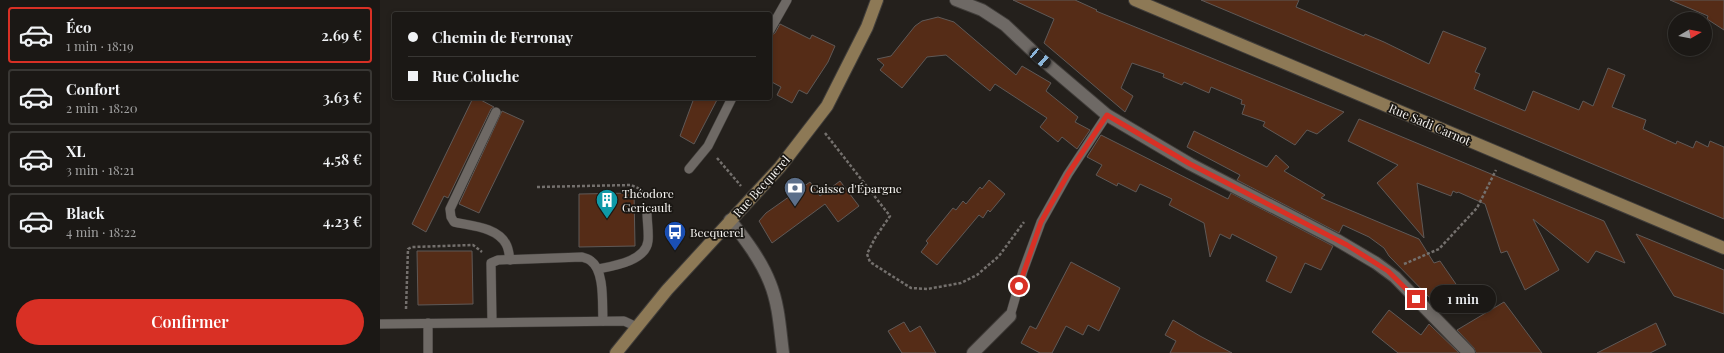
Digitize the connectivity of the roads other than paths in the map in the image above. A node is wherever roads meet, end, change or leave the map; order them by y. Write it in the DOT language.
graph roads {
  1 [pos="787,0"];
  2 [pos="877,0"];
  3 [pos="956,0"];
  4 [pos="1135,0"];
  5 [pos="772,26"];
  6 [pos="731,100"];
  7 [pos="496,112"];
  8 [pos="1107,115"];
  9 [pos="689,169"];
  10 [pos="647,212"];
  11 [pos="730,220"];
  12 [pos="1724,248"];
  13 [pos="510,260"];
  14 [pos="598,269"];
  15 [pos="1010,316"];
  16 [pos="603,321"];
  17 [pos="492,322"];
  18 [pos="428,323"];
  19 [pos="380,324"];
  20 [pos="636,327"];
  21 [pos="428,353"];
  22 [pos="616,353"];
  23 [pos="783,353"];
  24 [pos="973,353"];
  25 [pos="1469,353"];
  1 -- 5 [label="lane"];
  2 -- 11 [label="main road, Rue Becquerel"];
  3 -- 8 [label="street"];
  4 -- 12 [label="main road, Rue Sadi Carnot"];
  6 -- 9 [label="lane"];
  7 -- 13 [label="lane"];
  8 -- 15 [label="lane"];
  8 -- 25 [label="street"];
  10 -- 14 [label="lane"];
  11 -- 20 [label="main road, Rue Becquerel"];
  11 -- 23 [label="street"];
  13 -- 14 [label="lane"];
  13 -- 17 [label="lane"];
  14 -- 16 [label="lane"];
  15 -- 24 [label="street"];
  16 -- 17 [label="lane"];
  16 -- 20 [label="lane"];
  17 -- 18 [label="lane"];
  18 -- 19 [label="lane"];
  18 -- 21 [label="lane"];
  20 -- 22 [label="main road, Rue Becquerel"];
}
